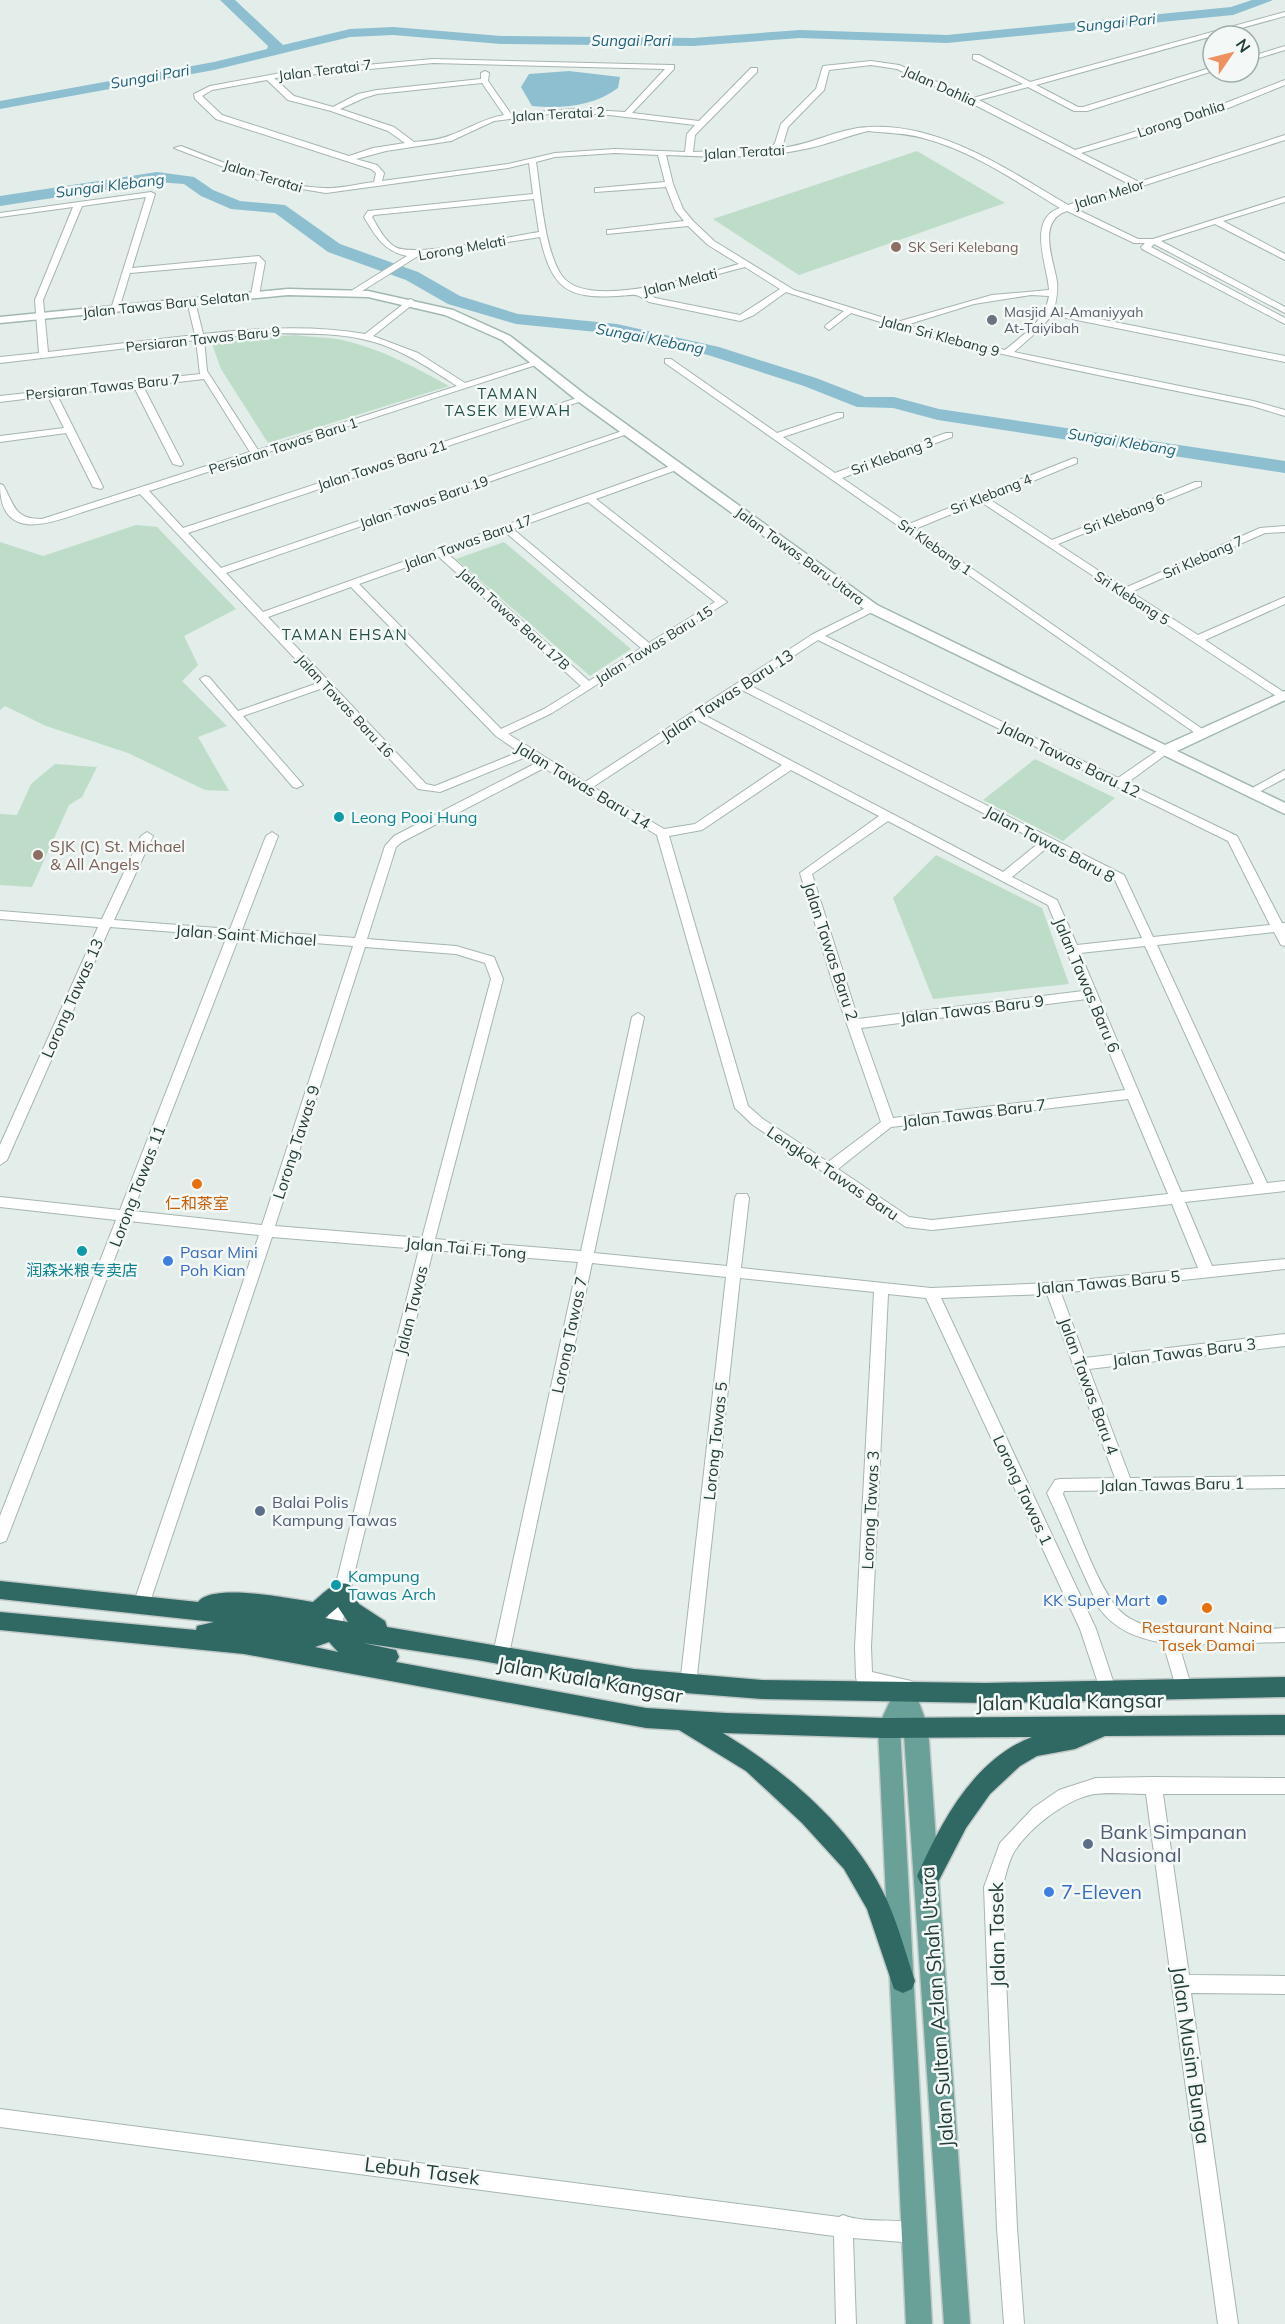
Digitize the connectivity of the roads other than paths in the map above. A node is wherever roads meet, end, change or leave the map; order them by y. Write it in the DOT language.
graph roads {
  1 [pos="1285,14"];
  2 [pos="1285,48"];
  3 [pos="1261,55"];
  4 [pos="976,57"];
  5 [pos="489,62"];
  6 [pos="754,70"];
  7 [pos="1201,73"];
  8 [pos="268,77"];
  9 [pos="484,81"];
  10 [pos="1285,82"];
  11 [pos="1028,84"];
  12 [pos="972,100"];
  13 [pos="334,109"];
  14 [pos="627,114"];
  15 [pos="509,116"];
  16 [pos="701,124"];
  17 [pos="1285,137"];
  18 [pos="411,144"];
  19 [pos="178,148"];
  20 [pos="772,151"];
  21 [pos="1075,152"];
  22 [pos="662,154"];
  23 [pos="689,155"];
  24 [pos="349,159"];
  25 [pos="532,159"];
  26 [pos="669,184"];
  27 [pos="377,185"];
  28 [pos="1138,185"];
  29 [pos="598,190"];
  30 [pos="539,196"];
  31 [pos="1285,199"];
  32 [pos="78,204"];
  33 [pos="1065,207"];
  34 [pos="1,217"];
  35 [pos="1215,221"];
  36 [pos="690,223"];
  37 [pos="610,232"];
  38 [pos="543,234"];
  39 [pos="1154,241"];
  40 [pos="416,254"];
  41 [pos="1285,257"];
  42 [pos="746,264"];
  43 [pos="127,271"];
  44 [pos="789,290"];
  45 [pos="332,292"];
  46 [pos="640,292"];
  47 [pos="354,293"];
  48 [pos="1052,293"];
  49 [pos="255,295"];
  50 [pos="191,301"];
  51 [pos="410,302"];
  52 [pos="115,309"];
  53 [pos="1285,310"];
  54 [pos="849,311"];
  55 [pos="1050,312"];
  56 [pos="40,316"];
  57 [pos="0,320"];
  58 [pos="1285,321"];
  59 [pos="750,325"];
  60 [pos="895,325"];
  61 [pos="829,327"];
  62 [pos="367,338"];
  63 [pos="200,339"];
  64 [pos="1007,353"];
  65 [pos="44,355"];
  66 [pos="1285,359"];
  67 [pos="0,360"];
  68 [pos="668,361"];
  69 [pos="538,363"];
  70 [pos="206,376"];
  71 [pos="137,384"];
  72 [pos="465,387"];
  73 [pos="51,393"];
  74 [pos="0,399"];
  75 [pos="583,399"];
  76 [pos="1285,413"];
  77 [pos="840,415"];
  78 [pos="69,430"];
  79 [pos="628,432"];
  80 [pos="949,435"];
  81 [pos="776,436"];
  82 [pos="0,439"];
  83 [pos="256,454"];
  84 [pos="1074,461"];
  85 [pos="178,464"];
  86 [pos="676,467"];
  87 [pos="834,477"];
  88 [pos="1198,484"];
  89 [pos="0,487"];
  90 [pos="98,487"];
  91 [pos="142,490"];
  92 [pos="589,498"];
  93 [pos="981,498"];
  94 [pos="506,528"];
  95 [pos="908,528"];
  96 [pos="1285,529"];
  97 [pos="181,532"];
  98 [pos="1050,544"];
  99 [pos="440,552"];
  100 [pos="219,572"];
  101 [pos="352,583"];
  102 [pos="1123,592"];
  103 [pos="1285,600"];
  104 [pos="872,608"];
  105 [pos="261,616"];
  106 [pos="818,636"];
  107 [pos="1196,640"];
  108 [pos="648,648"];
  109 [pos="205,679"];
  110 [pos="325,684"];
  111 [pos="741,685"];
  112 [pos="588,686"];
  113 [pos="1284,696"];
  114 [pos="696,715"];
  115 [pos="237,716"];
  116 [pos="1202,733"];
  117 [pos="500,734"];
  118 [pos="1164,751"];
  119 [pos="526,753"];
  120 [pos="544,763"];
  121 [pos="790,765"];
  122 [pos="1285,773"];
  123 [pos="453,783"];
  124 [pos="1119,783"];
  125 [pos="297,784"];
  126 [pos="585,788"];
  127 [pos="1251,792"];
  128 [pos="469,800"];
  129 [pos="1285,809"];
  130 [pos="887,816"];
  131 [pos="662,833"];
  132 [pos="147,836"];
  133 [pos="272,836"];
  134 [pos="1048,841"];
  135 [pos="1004,877"];
  136 [pos="0,915"];
  137 [pos="105,925"];
  138 [pos="1281,928"];
  139 [pos="235,935"];
  140 [pos="360,942"];
  141 [pos="1149,942"];
  142 [pos="1285,942"];
  143 [pos="1072,950"];
  144 [pos="490,960"];
  145 [pos="1091,994"];
  146 [pos="639,1017"];
  147 [pos="854,1024"];
  148 [pos="1133,1095"];
  149 [pos="888,1123"];
  150 [pos="0,1161"];
  151 [pos="830,1168"];
  152 [pos="1285,1186"];
  153 [pos="1263,1189"];
  154 [pos="742,1198"];
  155 [pos="1176,1199"];
  156 [pos="0,1202"];
  157 [pos="125,1216"];
  158 [pos="267,1231"];
  159 [pos="427,1244"];
  160 [pos="586,1257"];
  161 [pos="1285,1264"];
  162 [pos="733,1272"];
  163 [pos="1207,1272"];
  164 [pos="881,1287"];
  165 [pos="1052,1288"];
  166 [pos="931,1293"];
  167 [pos="1285,1340"];
  168 [pos="1082,1364"];
  169 [pos="1285,1482"];
  170 [pos="1125,1485"];
  171 [pos="0,1536"];
  172 [pos="0,1590"];
  173 [pos="342,1591"];
  174 [pos="142,1602"];
  175 [pos="188,1609"];
  176 [pos="0,1621"];
  177 [pos="333,1628"];
  178 [pos="1285,1635"];
  179 [pos="389,1636"];
  180 [pos="1168,1637"];
  181 [pos="171,1638"];
  182 [pos="501,1654"];
  183 [pos="688,1685"];
  184 [pos="1285,1687"];
  185 [pos="1185,1689"];
  186 [pos="1108,1690"];
  187 [pos="911,1693"];
  188 [pos="535,1695"];
  189 [pos="682,1721"];
  190 [pos="1106,1724"];
  191 [pos="1285,1725"];
  192 [pos="889,1727"];
  193 [pos="916,1727"];
  194 [pos="1153,1785"];
  195 [pos="1285,1786"];
  196 [pos="929,1876"];
  197 [pos="903,1981"];
  198 [pos="1182,1984"];
  199 [pos="1285,1985"];
  200 [pos="0,2118"];
  201 [pos="843,2225"];
  202 [pos="915,2232"];
  203 [pos="846,2324"];
  204 [pos="919,2324"];
  205 [pos="957,2324"];
  206 [pos="1014,2324"];
  207 [pos="1228,2324"];
  1 -- 11 [label="street"];
  2 -- 3 [label="street"];
  4 -- 11 [label="street"];
  5 -- 8 [label="street, Jalan Teratai 7"];
  5 -- 9 [label="street"];
  5 -- 14 [label="street, Jalan Teratai 7"];
  6 -- 16 [label="street"];
  7 -- 11 [label="street"];
  8 -- 13 [label="street"];
  8 -- 24 [label="street, Jalan Teratai 7"];
  9 -- 13 [label="street"];
  9 -- 15 [label="street"];
  10 -- 21 [label="street, Lorong Dahlia"];
  11 -- 12 [label="street"];
  12 -- 20 [label="street, Jalan Dahlia"];
  12 -- 21 [label="street, Jalan Dahlia"];
  13 -- 18 [label="street"];
  14 -- 15 [label="street, Jalan Teratai 2"];
  14 -- 16 [label="street, Jalan Teratai 2"];
  15 -- 18 [label="street, Jalan Teratai 2"];
  16 -- 23 [label="street"];
  17 -- 28 [label="street, Jalan Melor"];
  18 -- 24 [label="street, Jalan Teratai 2"];
  19 -- 27 [label="street, Jalan Teratai"];
  20 -- 23 [label="street, Jalan Teratai"];
  20 -- 33 [label="street, Jalan Teratai"];
  21 -- 28 [label="street, Jalan Dahlia"];
  22 -- 23 [label="street, Jalan Teratai"];
  22 -- 25 [label="street, Jalan Teratai"];
  22 -- 26 [label="street, Jalan Sri Klebang 9"];
  24 -- 27 [label="street, Jalan Teratai 7"];
  25 -- 27 [label="street, Jalan Teratai"];
  25 -- 30 [label="street, Jalan Melati"];
  26 -- 29 [label="street"];
  26 -- 36 [label="street, Jalan Sri Klebang 9"];
  28 -- 33 [label="street, Jalan Melor"];
  30 -- 38 [label="street, Jalan Melati"];
  30 -- 40 [label="street"];
  31 -- 35 [label="street, Jalan Teratai"];
  32 -- 34 [label="street"];
  32 -- 43 [label="street"];
  32 -- 56 [label="street"];
  33 -- 39 [label="street, Jalan Teratai"];
  33 -- 48 [label="street, Jalan Melor"];
  35 -- 39 [label="street, Jalan Teratai"];
  35 -- 41 [label="street"];
  36 -- 37 [label="street"];
  36 -- 42 [label="street, Jalan Sri Klebang 9"];
  38 -- 40 [label="street, Lorong Melati"];
  38 -- 46 [label="street, Jalan Melati"];
  39 -- 53 [label="street"];
  39 -- 58 [label="street"];
  40 -- 47 [label="street, Lorong Melati"];
  42 -- 44 [label="street, Jalan Sri Klebang 9"];
  42 -- 46 [label="street, Jalan Melati"];
  43 -- 49 [label="street"];
  43 -- 52 [label="street"];
  44 -- 46 [label="street"];
  44 -- 54 [label="street, Jalan Sri Klebang 9"];
  44 -- 59 [label="street"];
  45 -- 47 [label="street, Jalan Tawas Baru Utara"];
  45 -- 49 [label="street, Jalan Tawas Baru Selatan"];
  47 -- 51 [label="street, Jalan Tawas Baru Utara"];
  48 -- 55 [label="street, Jalan Melor"];
  48 -- 60 [label="street"];
  49 -- 50 [label="street, Jalan Tawas Baru Selatan"];
  50 -- 52 [label="street, Jalan Tawas Baru Selatan"];
  50 -- 63 [label="street"];
  51 -- 62 [label="street"];
  51 -- 69 [label="street, Jalan Tawas Baru Utara"];
  52 -- 56 [label="street, Jalan Tawas Baru Selatan"];
  54 -- 60 [label="street, Jalan Sri Klebang 9"];
  54 -- 61 [label="street"];
  55 -- 64 [label="street"];
  55 -- 66 [label="street"];
  56 -- 57 [label="street, Jalan Tawas Baru Selatan"];
  56 -- 65 [label="street"];
  60 -- 64 [label="street, Jalan Sri Klebang 9"];
  62 -- 63 [label="street, Persiaran Tawas Baru 9"];
  62 -- 72 [label="street, Persiaran Tawas Baru 9"];
  63 -- 65 [label="street, Persiaran Tawas Baru 9"];
  63 -- 70 [label="street"];
  64 -- 76 [label="street, Jalan Sri Klebang 9"];
  65 -- 67 [label="street, Persiaran Tawas Baru 9"];
  68 -- 81 [label="street, Sri Klebang 1"];
  69 -- 72 [label="street, Persiaran Tawas Baru 1"];
  69 -- 75 [label="street, Jalan Tawas Baru Utara"];
  70 -- 71 [label="street, Persiaran Tawas Baru 7"];
  70 -- 83 [label="street"];
  71 -- 73 [label="street, Persiaran Tawas Baru 7"];
  71 -- 85 [label="street"];
  72 -- 83 [label="street, Persiaran Tawas Baru 1"];
  73 -- 74 [label="street, Persiaran Tawas Baru 7"];
  73 -- 78 [label="street"];
  75 -- 79 [label="street, Jalan Tawas Baru Utara"];
  75 -- 97 [label="street, Jalan Tawas Baru 21"];
  77 -- 81 [label="street"];
  78 -- 82 [label="street"];
  78 -- 90 [label="street"];
  79 -- 86 [label="street, Jalan Tawas Baru Utara"];
  79 -- 100 [label="street, Jalan Tawas Baru 19"];
  80 -- 87 [label="street, Sri Klebang 3"];
  81 -- 87 [label="street, Sri Klebang 1"];
  83 -- 91 [label="street, Persiaran Tawas Baru 1"];
  84 -- 93 [label="street, Sri Klebang 4"];
  86 -- 92 [label="street, Jalan Tawas Baru 17"];
  86 -- 104 [label="street, Jalan Tawas Baru Utara"];
  87 -- 95 [label="street, Sri Klebang 1"];
  88 -- 98 [label="street, Sri Klebang 6"];
  89 -- 91 [label="street, Persiaran Tawas Baru 1"];
  91 -- 97 [label="street, Jalan Tawas Baru 16"];
  92 -- 94 [label="street, Jalan Tawas Baru 17"];
  92 -- 108 [label="street, Jalan Tawas Baru 15"];
  93 -- 95 [label="street, Sri Klebang 4"];
  93 -- 98 [label="street, Sri Klebang 5"];
  94 -- 99 [label="street, Jalan Tawas Baru 17"];
  94 -- 108 [label="street"];
  95 -- 116 [label="street, Sri Klebang 1"];
  96 -- 102 [label="street, Sri Klebang 7"];
  97 -- 100 [label="street, Jalan Tawas Baru 16"];
  98 -- 102 [label="street, Sri Klebang 5"];
  99 -- 101 [label="street, Jalan Tawas Baru 17"];
  99 -- 112 [label="street, Jalan Tawas Baru 17B"];
  100 -- 105 [label="street, Jalan Tawas Baru 16"];
  101 -- 105 [label="street, Jalan Tawas Baru 17"];
  101 -- 117 [label="street, Jalan Tawas Baru 14"];
  102 -- 107 [label="street, Sri Klebang 5"];
  103 -- 107 [label="street"];
  104 -- 106 [label="street, Jalan Tawas Baru 13"];
  104 -- 118 [label="street, Jalan Tawas Baru Utara"];
  105 -- 110 [label="street, Jalan Tawas Baru 16"];
  106 -- 111 [label="street, Jalan Tawas Baru 13"];
  106 -- 124 [label="street, Jalan Tawas Baru 12"];
  107 -- 113 [label="street, Sri Klebang 5"];
  108 -- 112 [label="street, Jalan Tawas Baru 15"];
  109 -- 115 [label="street"];
  110 -- 115 [label="street"];
  110 -- 123 [label="street, Jalan Tawas Baru 16"];
  111 -- 114 [label="street, Jalan Tawas Baru 13"];
  111 -- 134 [label="street, Jalan Tawas Baru 8"];
  112 -- 117 [label="street, Jalan Tawas Baru 15"];
  113 -- 116 [label="street"];
  114 -- 121 [label="street, Jalan Tawas Baru 6"];
  114 -- 126 [label="street, Jalan Tawas Baru 13"];
  115 -- 125 [label="street"];
  116 -- 118 [label="street"];
  117 -- 119 [label="street, Jalan Tawas Baru 14"];
  118 -- 124 [label="street"];
  118 -- 127 [label="street, Jalan Tawas Baru Utara"];
  119 -- 120 [label="street, Jalan Tawas Baru 14"];
  119 -- 123 [label="street, Jalan Tawas Baru 16"];
  120 -- 126 [label="street, Jalan Tawas Baru 14"];
  120 -- 128 [label="street, Lorong Tawas 9"];
  121 -- 130 [label="street, Jalan Tawas Baru 6"];
  121 -- 131 [label="street"];
  122 -- 127 [label="street"];
  123 -- 128 [label="street"];
  124 -- 138 [label="street, Jalan Tawas Baru 12"];
  126 -- 131 [label="street, Jalan Tawas Baru 14"];
  127 -- 129 [label="street, Jalan Tawas Baru Utara"];
  128 -- 140 [label="street, Lorong Tawas 9"];
  130 -- 135 [label="street, Jalan Tawas Baru 6"];
  130 -- 147 [label="street, Jalan Tawas Baru 2"];
  131 -- 151 [label="street, Lengkok Tawas Baru"];
  132 -- 137 [label="street, Lorong Tawas 13"];
  133 -- 139 [label="street, Lorong Tawas 11"];
  134 -- 135 [label="street"];
  134 -- 141 [label="street, Jalan Tawas Baru 8"];
  135 -- 143 [label="street, Jalan Tawas Baru 6"];
  136 -- 137 [label="street, Jalan Saint Michael"];
  137 -- 139 [label="street, Jalan Saint Michael"];
  137 -- 150 [label="street, Lorong Tawas 13"];
  138 -- 141 [label="street"];
  138 -- 142 [label="street, Jalan Tawas Baru 12"];
  139 -- 140 [label="street, Jalan Saint Michael"];
  139 -- 157 [label="street, Lorong Tawas 11"];
  140 -- 144 [label="street, Jalan Saint Michael"];
  140 -- 158 [label="street, Lorong Tawas 9"];
  141 -- 143 [label="street"];
  141 -- 153 [label="street, Jalan Tawas Baru 8"];
  143 -- 145 [label="street, Jalan Tawas Baru 6"];
  144 -- 159 [label="street, Jalan Tawas"];
  145 -- 147 [label="street, Jalan Tawas Baru 9"];
  145 -- 148 [label="street, Jalan Tawas Baru 6"];
  146 -- 160 [label="street, Lorong Tawas 7"];
  147 -- 149 [label="street, Jalan Tawas Baru 2"];
  148 -- 149 [label="street, Jalan Tawas Baru 7"];
  148 -- 155 [label="street, Jalan Tawas Baru 6"];
  149 -- 151 [label="street, Jalan Tawas Baru 7"];
  151 -- 155 [label="street, Lengkok Tawas Baru"];
  152 -- 153 [label="street, Lengkok Tawas Baru"];
  153 -- 155 [label="street, Lengkok Tawas Baru"];
  154 -- 162 [label="street, Lorong Tawas 5"];
  155 -- 163 [label="street, Jalan Tawas Baru 6"];
  156 -- 157 [label="street, Jalan Tai Fi Tong"];
  157 -- 158 [label="street, Jalan Tai Fi Tong"];
  157 -- 171 [label="street, Lorong Tawas 11"];
  158 -- 159 [label="street, Jalan Tai Fi Tong"];
  158 -- 174 [label="street, Lorong Tawas 9"];
  159 -- 160 [label="street, Jalan Tai Fi Tong"];
  159 -- 173 [label="street, Jalan Tawas"];
  160 -- 162 [label="street, Jalan Tai Fi Tong"];
  160 -- 182 [label="street, Lorong Tawas 7"];
  161 -- 163 [label="street, Jalan Tawas Baru 5"];
  162 -- 164 [label="street, Jalan Tai Fi Tong"];
  162 -- 183 [label="street, Lorong Tawas 5"];
  163 -- 165 [label="street, Jalan Tawas Baru 5"];
  164 -- 166 [label="street, Jalan Tai Fi Tong"];
  164 -- 187 [label="street, Lorong Tawas 3"];
  165 -- 166 [label="street, Jalan Tawas Baru 5"];
  165 -- 168 [label="street, Jalan Tawas Baru 4"];
  166 -- 186 [label="street, Lorong Tawas 1"];
  167 -- 168 [label="street, Jalan Tawas Baru 3"];
  168 -- 170 [label="street, Jalan Tawas Baru 4"];
  169 -- 170 [label="street, Jalan Tawas Baru 1"];
  170 -- 180 [label="street, Jalan Tawas Baru 1"];
  172 -- 174 [label="highway, Jalan Kuala Kangsar"];
  173 -- 175 [label="highway"];
  173 -- 177 [label="street, Jalan Tawas"];
  173 -- 179 [label="highway"];
  174 -- 175 [label="highway, Jalan Kuala Kangsar"];
  175 -- 177 [label="highway, Jalan Kuala Kangsar"];
  176 -- 181 [label="highway, Jalan Kuala Kangsar"];
  177 -- 179 [label="highway, Jalan Kuala Kangsar"];
  177 -- 181 [label="highway"];
  177 -- 188 [label="highway"];
  178 -- 180 [label="street"];
  179 -- 182 [label="highway, Jalan Kuala Kangsar"];
  180 -- 185 [label="street"];
  181 -- 188 [label="highway, Jalan Kuala Kangsar"];
  182 -- 183 [label="highway, Jalan Kuala Kangsar"];
  183 -- 187 [label="highway, Jalan Kuala Kangsar"];
  184 -- 185 [label="highway, Jalan Kuala Kangsar"];
  185 -- 186 [label="highway, Jalan Kuala Kangsar"];
  186 -- 187 [label="highway, Jalan Kuala Kangsar"];
  187 -- 192 [label="main road"];
  187 -- 193 [label="main road, Jalan Sultan Azlan Shah Utara"];
  188 -- 189 [label="highway, Jalan Kuala Kangsar"];
  189 -- 192 [label="highway, Jalan Kuala Kangsar"];
  189 -- 197 [label="highway"];
  190 -- 191 [label="highway, Jalan Kuala Kangsar"];
  190 -- 193 [label="highway, Jalan Kuala Kangsar"];
  190 -- 196 [label="highway"];
  192 -- 193 [label="highway, Jalan Kuala Kangsar"];
  192 -- 197 [label="main road, Jalan Sultan Azlan Shah Utara"];
  193 -- 196 [label="main road, Jalan Sultan Azlan Shah Utara"];
  194 -- 195 [label="street, Jalan Tasek"];
  194 -- 198 [label="street, Jalan Musim Bunga"];
  194 -- 206 [label="street, Jalan Tasek"];
  196 -- 205 [label="main road, Jalan Sultan Azlan Shah Utara"];
  197 -- 202 [label="main road, Jalan Sultan Azlan Shah Utara"];
  198 -- 199 [label="street"];
  198 -- 207 [label="street, Jalan Musim Bunga"];
  200 -- 201 [label="street, Lebuh Tasek"];
  201 -- 202 [label="street, Lebuh Tasek"];
  201 -- 203 [label="street"];
  202 -- 204 [label="main road, Jalan Sultan Azlan Shah Utara"];
}
